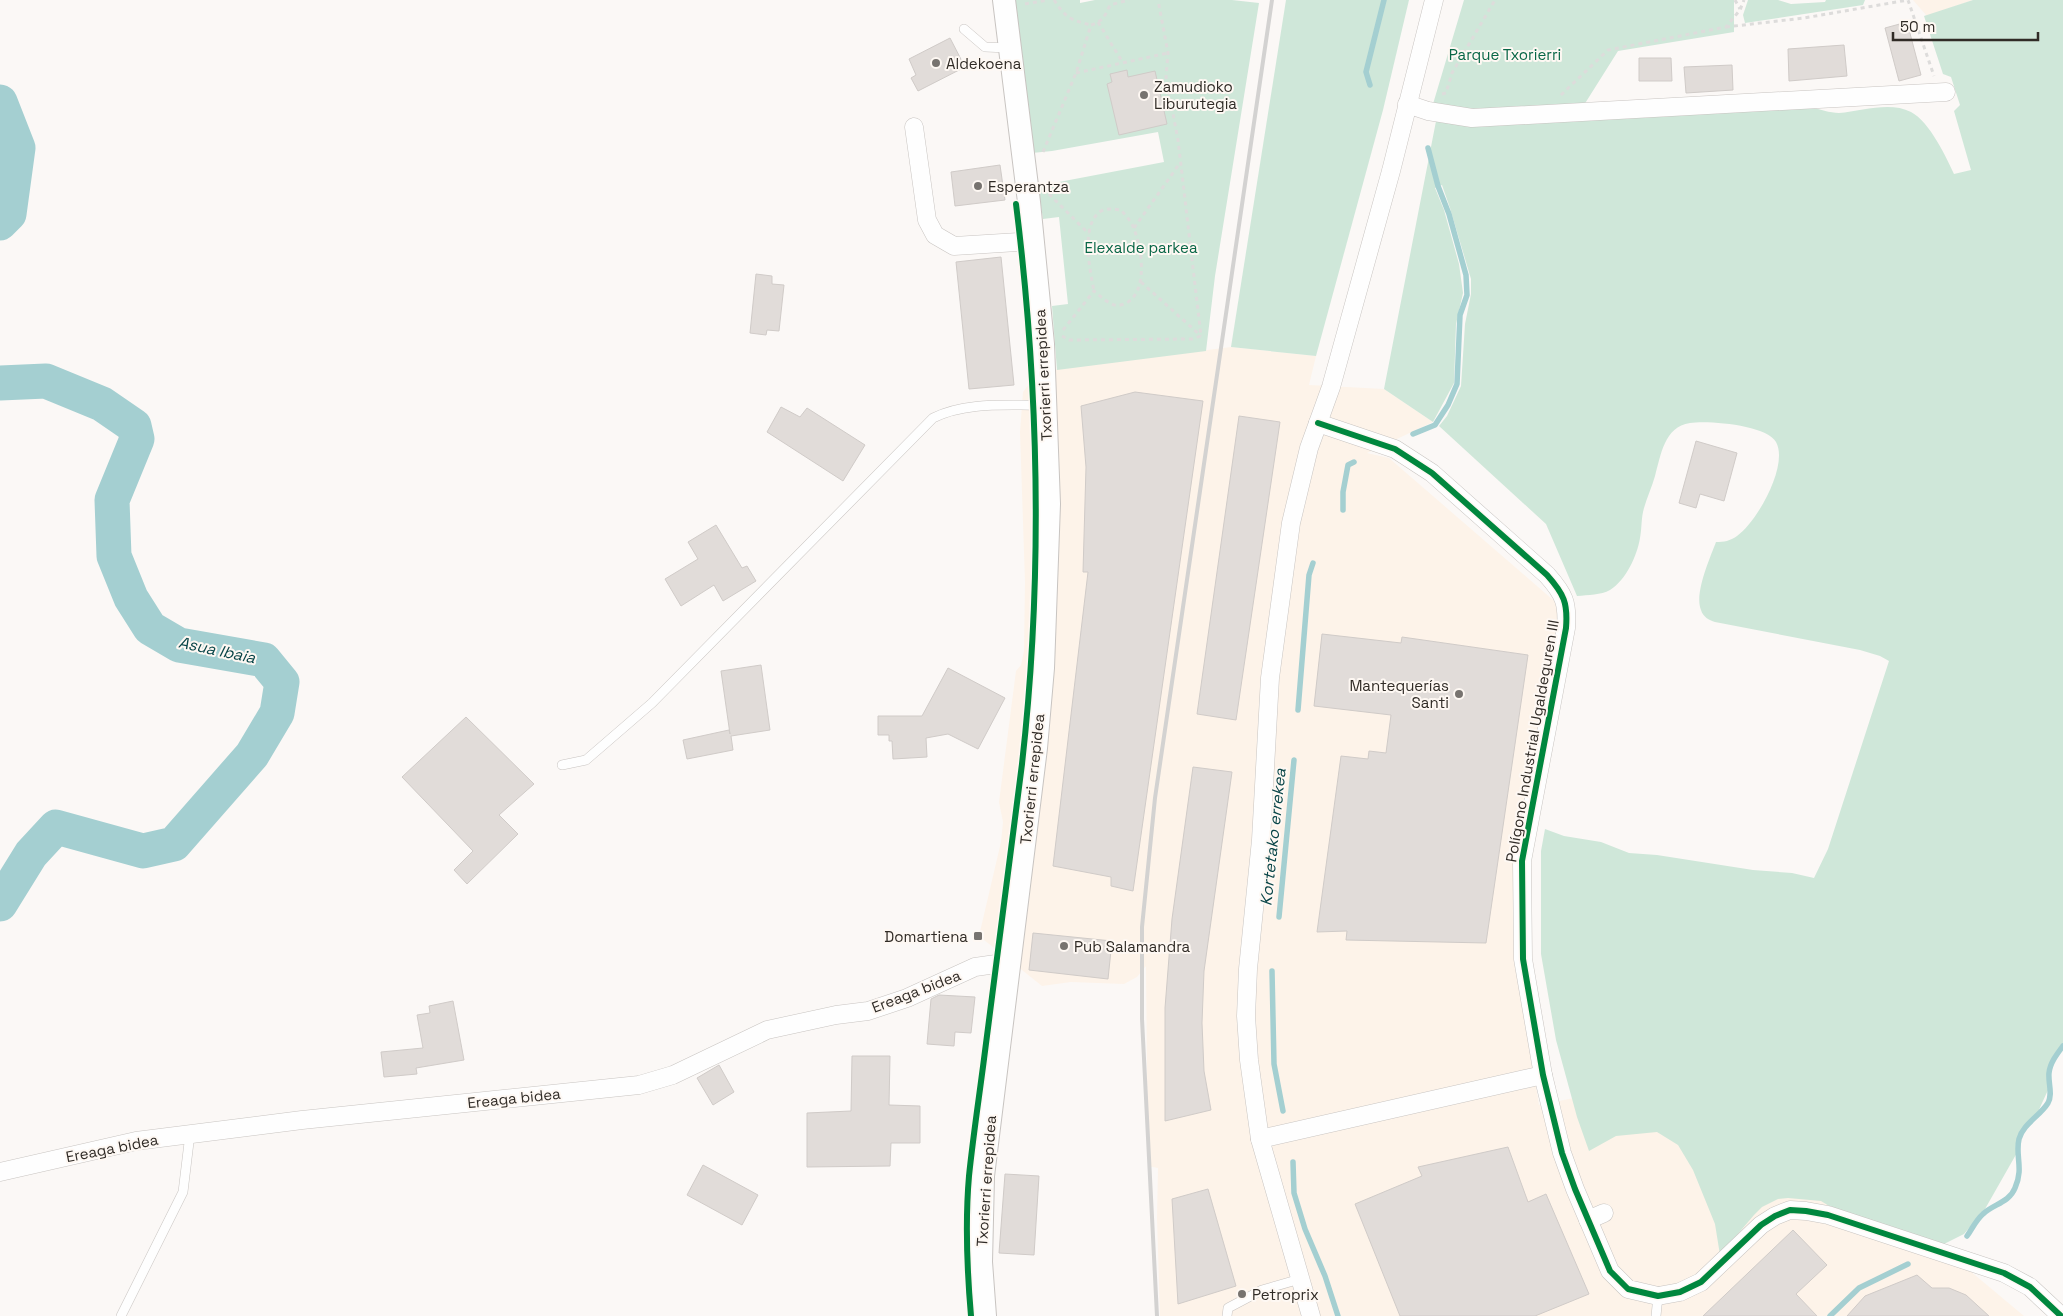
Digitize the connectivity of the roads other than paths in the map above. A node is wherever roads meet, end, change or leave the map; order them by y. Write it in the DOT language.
graph roads {
  1 [pos="1004,0"];
  2 [pos="1434,0"];
  3 [pos="964,29"];
  4 [pos="1008,48"];
  5 [pos="1943,92"];
  6 [pos="1407,104"];
  7 [pos="914,127"];
  8 [pos="1033,241"];
  9 [pos="1046,404"];
  10 [pos="1318,423"];
  11 [pos="562,765"];
  12 [pos="1010,962"];
  13 [pos="1543,1075"];
  14 [pos="190,1134"];
  15 [pos="1260,1139"];
  16 [pos="0,1172"];
  17 [pos="1300,1279"];
  18 [pos="1658,1296"];
  19 [pos="120,1316"];
  20 [pos="985,1316"];
  21 [pos="1227,1316"];
  22 [pos="1311,1316"];
  23 [pos="1656,1316"];
  24 [pos="2061,1316"];
  1 -- 4 [label="street, Txorierri errepidea"];
  2 -- 6 [label="street"];
  3 -- 4 [label="lane"];
  4 -- 8 [label="street, Txorierri errepidea"];
  5 -- 6 [label="street"];
  6 -- 10 [label="street"];
  7 -- 8 [label="street"];
  8 -- 9 [label="street, Txorierri errepidea"];
  9 -- 11 [label="lane"];
  9 -- 12 [label="street, Txorierri errepidea"];
  10 -- 13 [label="street, Polígono Industrial Ugaldeguren III"];
  10 -- 15 [label="street"];
  12 -- 14 [label="street, Ereaga bidea"];
  12 -- 20 [label="street, Txorierri errepidea"];
  13 -- 15 [label="street"];
  13 -- 18 [label="street, Polígono Industrial Ugaldeguren III"];
  14 -- 16 [label="street, Ereaga bidea"];
  14 -- 19 [label="lane"];
  15 -- 17 [label="street"];
  17 -- 21 [label="lane"];
  17 -- 22 [label="street"];
  18 -- 23 [label="lane"];
  18 -- 24 [label="street"];
}
